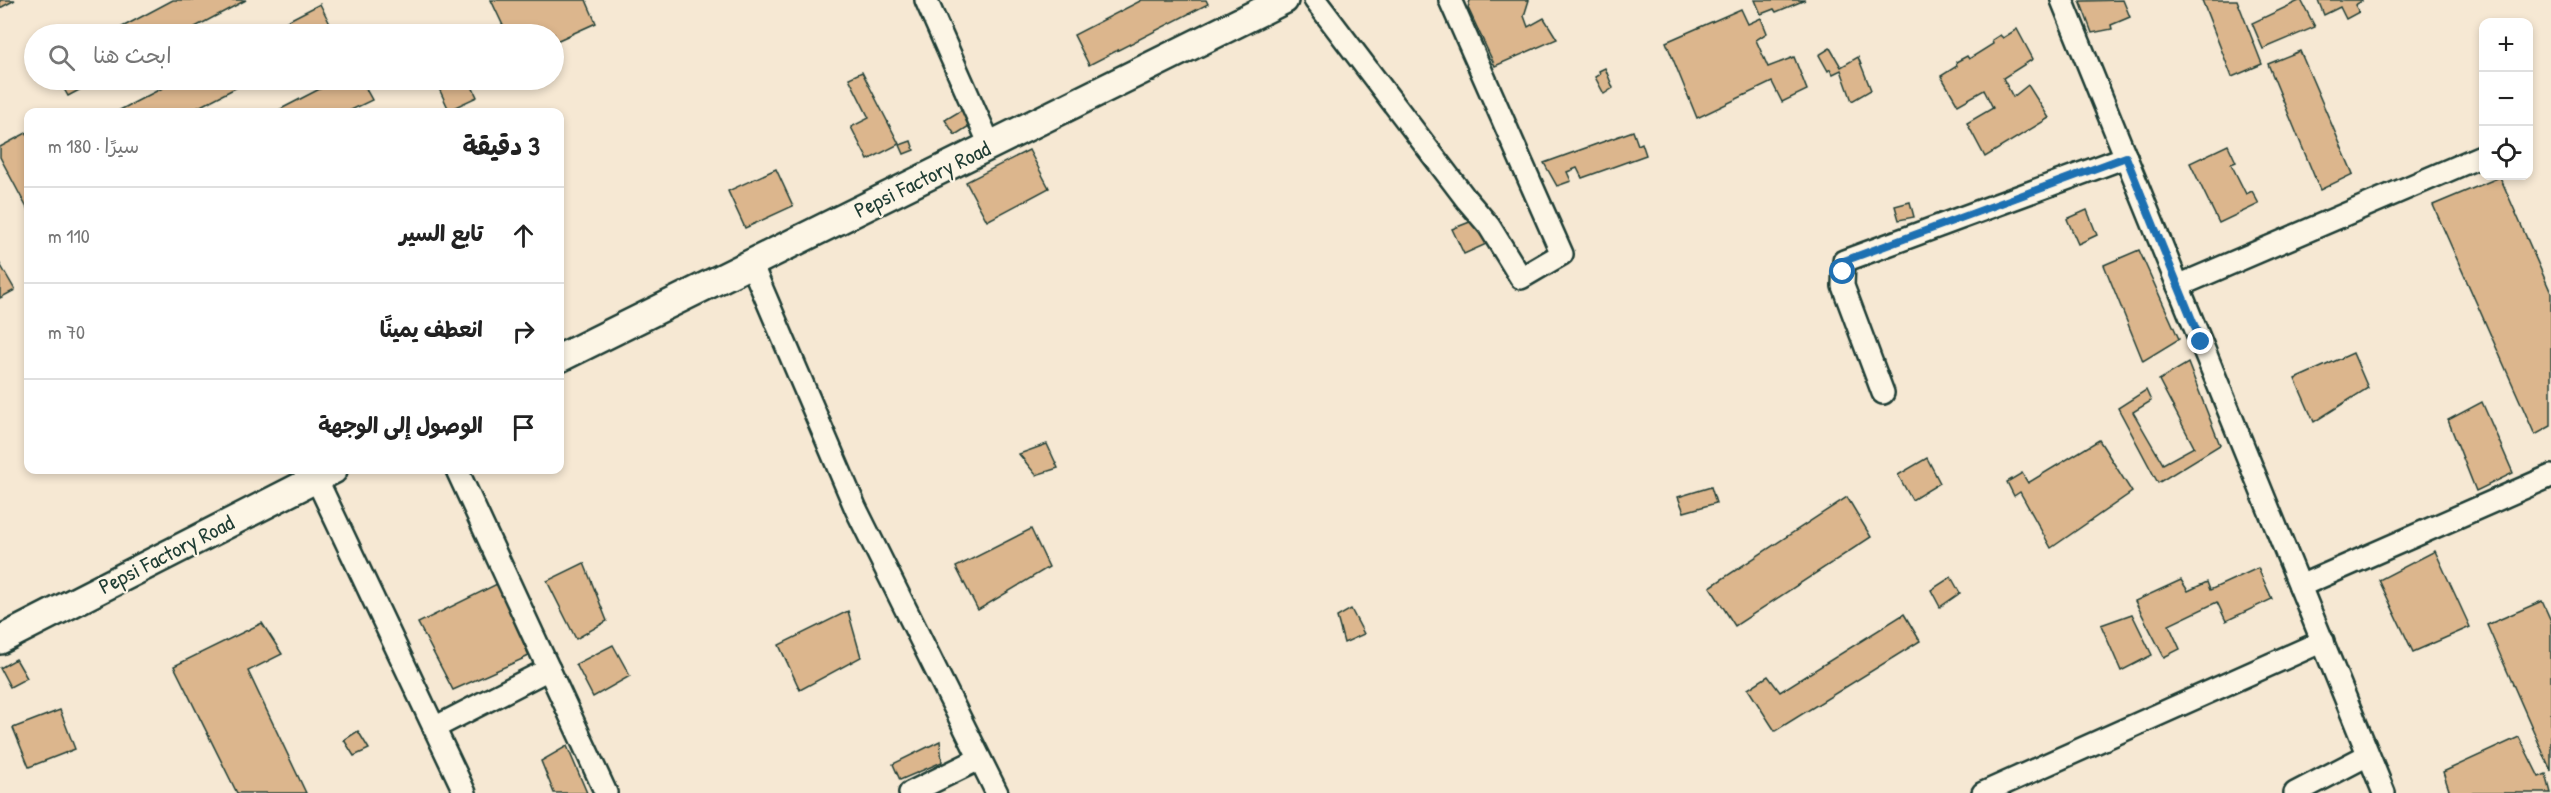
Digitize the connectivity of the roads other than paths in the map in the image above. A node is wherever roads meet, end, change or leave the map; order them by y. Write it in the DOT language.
graph roads {
  1 [pos="926,0"];
  2 [pos="1284,0"];
  3 [pos="1315,0"];
  4 [pos="1450,0"];
  5 [pos="2062,0"];
  6 [pos="990,145"];
  7 [pos="2126,157"];
  8 [pos="2479,157"];
  9 [pos="751,263"];
  10 [pos="2178,286"];
  11 [pos="564,356"];
  12 [pos="1882,393"];
  13 [pos="324,474"];
  14 [pos="459,474"];
  15 [pos="2551,476"];
  16 [pos="2300,586"];
  17 [pos="0,639"];
  18 [pos="2322,641"];
  19 [pos="549,669"];
  20 [pos="434,728"];
  21 [pos="2368,755"];
  22 [pos="979,759"];
  23 [pos="465,793"];
  24 [pos="606,793"];
  25 [pos="910,793"];
  26 [pos="997,793"];
  27 [pos="1983,793"];
  28 [pos="2295,793"];
  29 [pos="2384,793"];
  1 -- 6 [label="street"];
  2 -- 6 [label="main road, Pepsi Factory Road"];
  3 -- 4 [label="street"];
  5 -- 7 [label="street"];
  6 -- 9 [label="main road, Pepsi Factory Road"];
  7 -- 10 [label="street"];
  7 -- 12 [label="street"];
  8 -- 10 [label="street"];
  9 -- 11 [label="main road, Pepsi Factory Road"];
  9 -- 22 [label="street"];
  10 -- 16 [label="street"];
  13 -- 17 [label="main road, Pepsi Factory Road"];
  13 -- 20 [label="street"];
  14 -- 19 [label="street"];
  15 -- 16 [label="street"];
  16 -- 18 [label="street"];
  18 -- 21 [label="street"];
  18 -- 27 [label="street"];
  19 -- 20 [label="street"];
  19 -- 24 [label="street"];
  20 -- 23 [label="street"];
  21 -- 28 [label="street"];
  21 -- 29 [label="street"];
  22 -- 25 [label="street"];
  22 -- 26 [label="street"];
}
